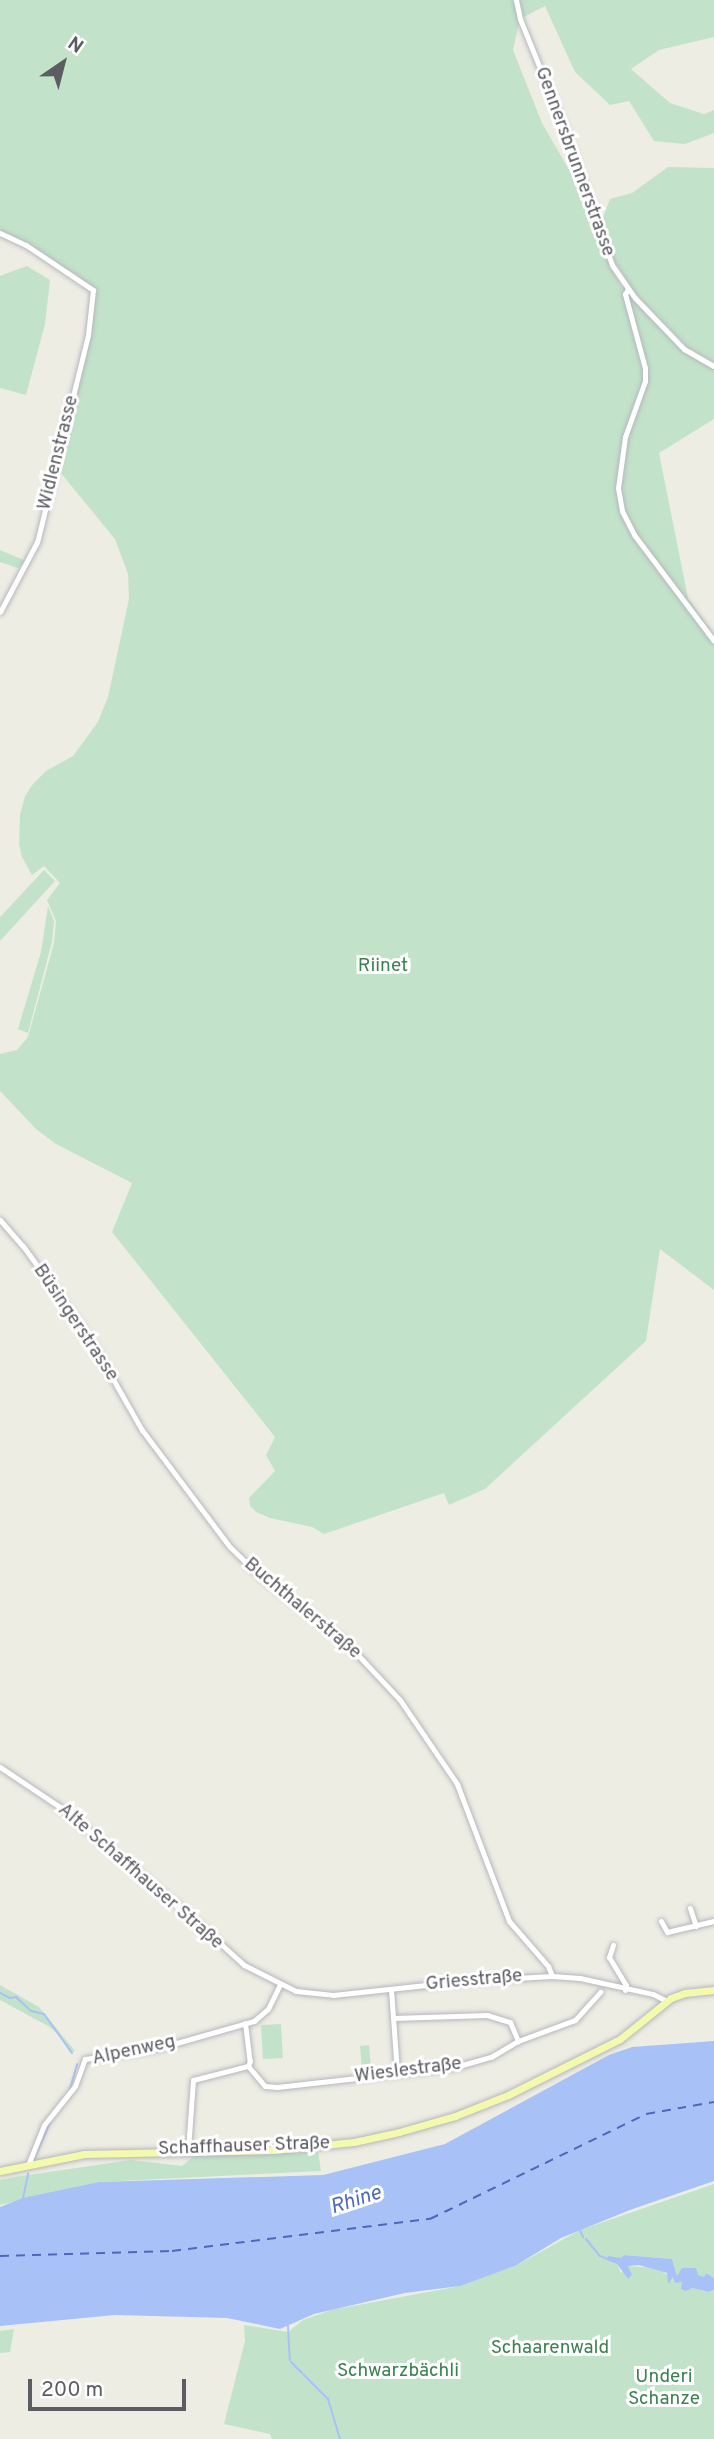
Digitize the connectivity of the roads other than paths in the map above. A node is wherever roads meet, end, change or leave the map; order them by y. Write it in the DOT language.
graph roads {
  1 [pos="516,0"];
  2 [pos="0,233"];
  3 [pos="628,289"];
  4 [pos="714,366"];
  5 [pos="0,612"];
  6 [pos="714,641"];
  7 [pos="0,1220"];
  8 [pos="142,1430"];
  9 [pos="0,1767"];
  10 [pos="690,1908"];
  11 [pos="661,1921"];
  12 [pos="714,1921"];
  13 [pos="696,1926"];
  14 [pos="613,1945"];
  15 [pos="552,1976"];
  16 [pos="280,1984"];
  17 [pos="391,1989"];
  18 [pos="625,1990"];
  19 [pos="714,1990"];
  20 [pos="600,1992"];
  21 [pos="667,2001"];
  22 [pos="393,2018"];
  23 [pos="245,2023"];
  24 [pos="518,2041"];
  25 [pos="248,2066"];
  26 [pos="397,2073"];
  27 [pos="188,2150"];
  28 [pos="28,2165"];
  29 [pos="0,2171"];
  1 -- 3 [label="street, Gennersbrunnerstrasse"];
  2 -- 5 [label="street, Widlenstrasse"];
  3 -- 4 [label="street, Gennersbrunnerstrasse"];
  3 -- 6 [label="street"];
  7 -- 8 [label="street, Büsingerstrasse"];
  8 -- 15 [label="street, Buchthalerstraße"];
  9 -- 16 [label="street, Alte Schaffhauser Straße"];
  10 -- 13 [label="street"];
  11 -- 13 [label="street"];
  12 -- 13 [label="street"];
  14 -- 18 [label="street"];
  15 -- 17 [label="street, Griesstraße"];
  15 -- 18 [label="street, Griesstraße"];
  16 -- 17 [label="street, Griesstraße"];
  16 -- 23 [label="street, Alpenweg"];
  17 -- 22 [label="street"];
  18 -- 21 [label="street, Griesstraße"];
  19 -- 21 [label="main road"];
  20 -- 24 [label="street, Wieslestraße"];
  21 -- 27 [label="main road, Schaffhauser Straße"];
  22 -- 24 [label="street"];
  22 -- 26 [label="street"];
  23 -- 25 [label="street"];
  23 -- 28 [label="street, Alpenweg"];
  24 -- 26 [label="street, Wieslestraße"];
  25 -- 26 [label="street, Wieslestraße"];
  25 -- 27 [label="street"];
  27 -- 28 [label="main road, Schaffhauser Straße"];
  28 -- 29 [label="main road, Schaffhauser Straße"];
}
